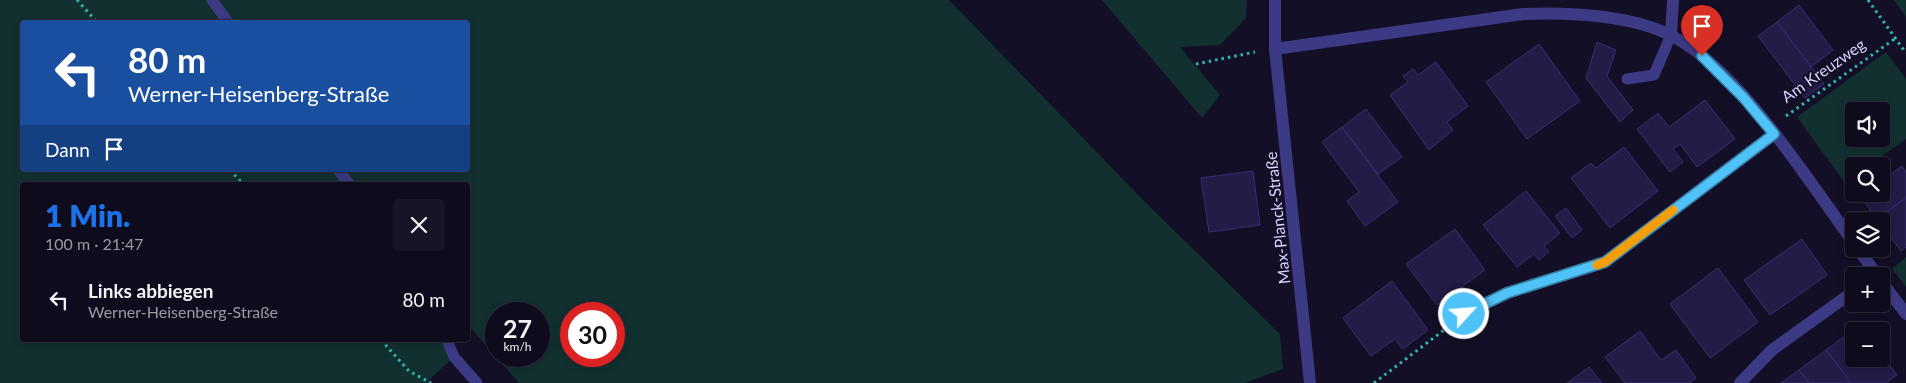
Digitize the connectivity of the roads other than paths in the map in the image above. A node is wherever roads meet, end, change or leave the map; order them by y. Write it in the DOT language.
graph roads {
  1 [pos="212,0"];
  2 [pos="1275,0"];
  3 [pos="1673,0"];
  4 [pos="227,20"];
  5 [pos="1671,35"];
  6 [pos="1275,49"];
  7 [pos="1627,79"];
  8 [pos="1772,131"];
  9 [pos="340,172"];
  10 [pos="348,182"];
  11 [pos="1845,231"];
  12 [pos="1890,294"];
  13 [pos="1845,297"];
  14 [pos="1464,314"];
  15 [pos="1906,314"];
  16 [pos="448,342"];
  17 [pos="477,383"];
  18 [pos="1310,383"];
  19 [pos="1740,383"];
  1 -- 4 [label="lane"];
  2 -- 6 [label="street, Max-Planck-Straße"];
  3 -- 5 [label="street"];
  5 -- 6 [label="street"];
  5 -- 7 [label="lane"];
  5 -- 8 [label="street"];
  6 -- 18 [label="street, Max-Planck-Straße"];
  8 -- 11 [label="street"];
  8 -- 14 [label="street"];
  9 -- 10 [label="lane"];
  12 -- 15 [label="street"];
  13 -- 19 [label="street"];
  16 -- 17 [label="lane"];
}
